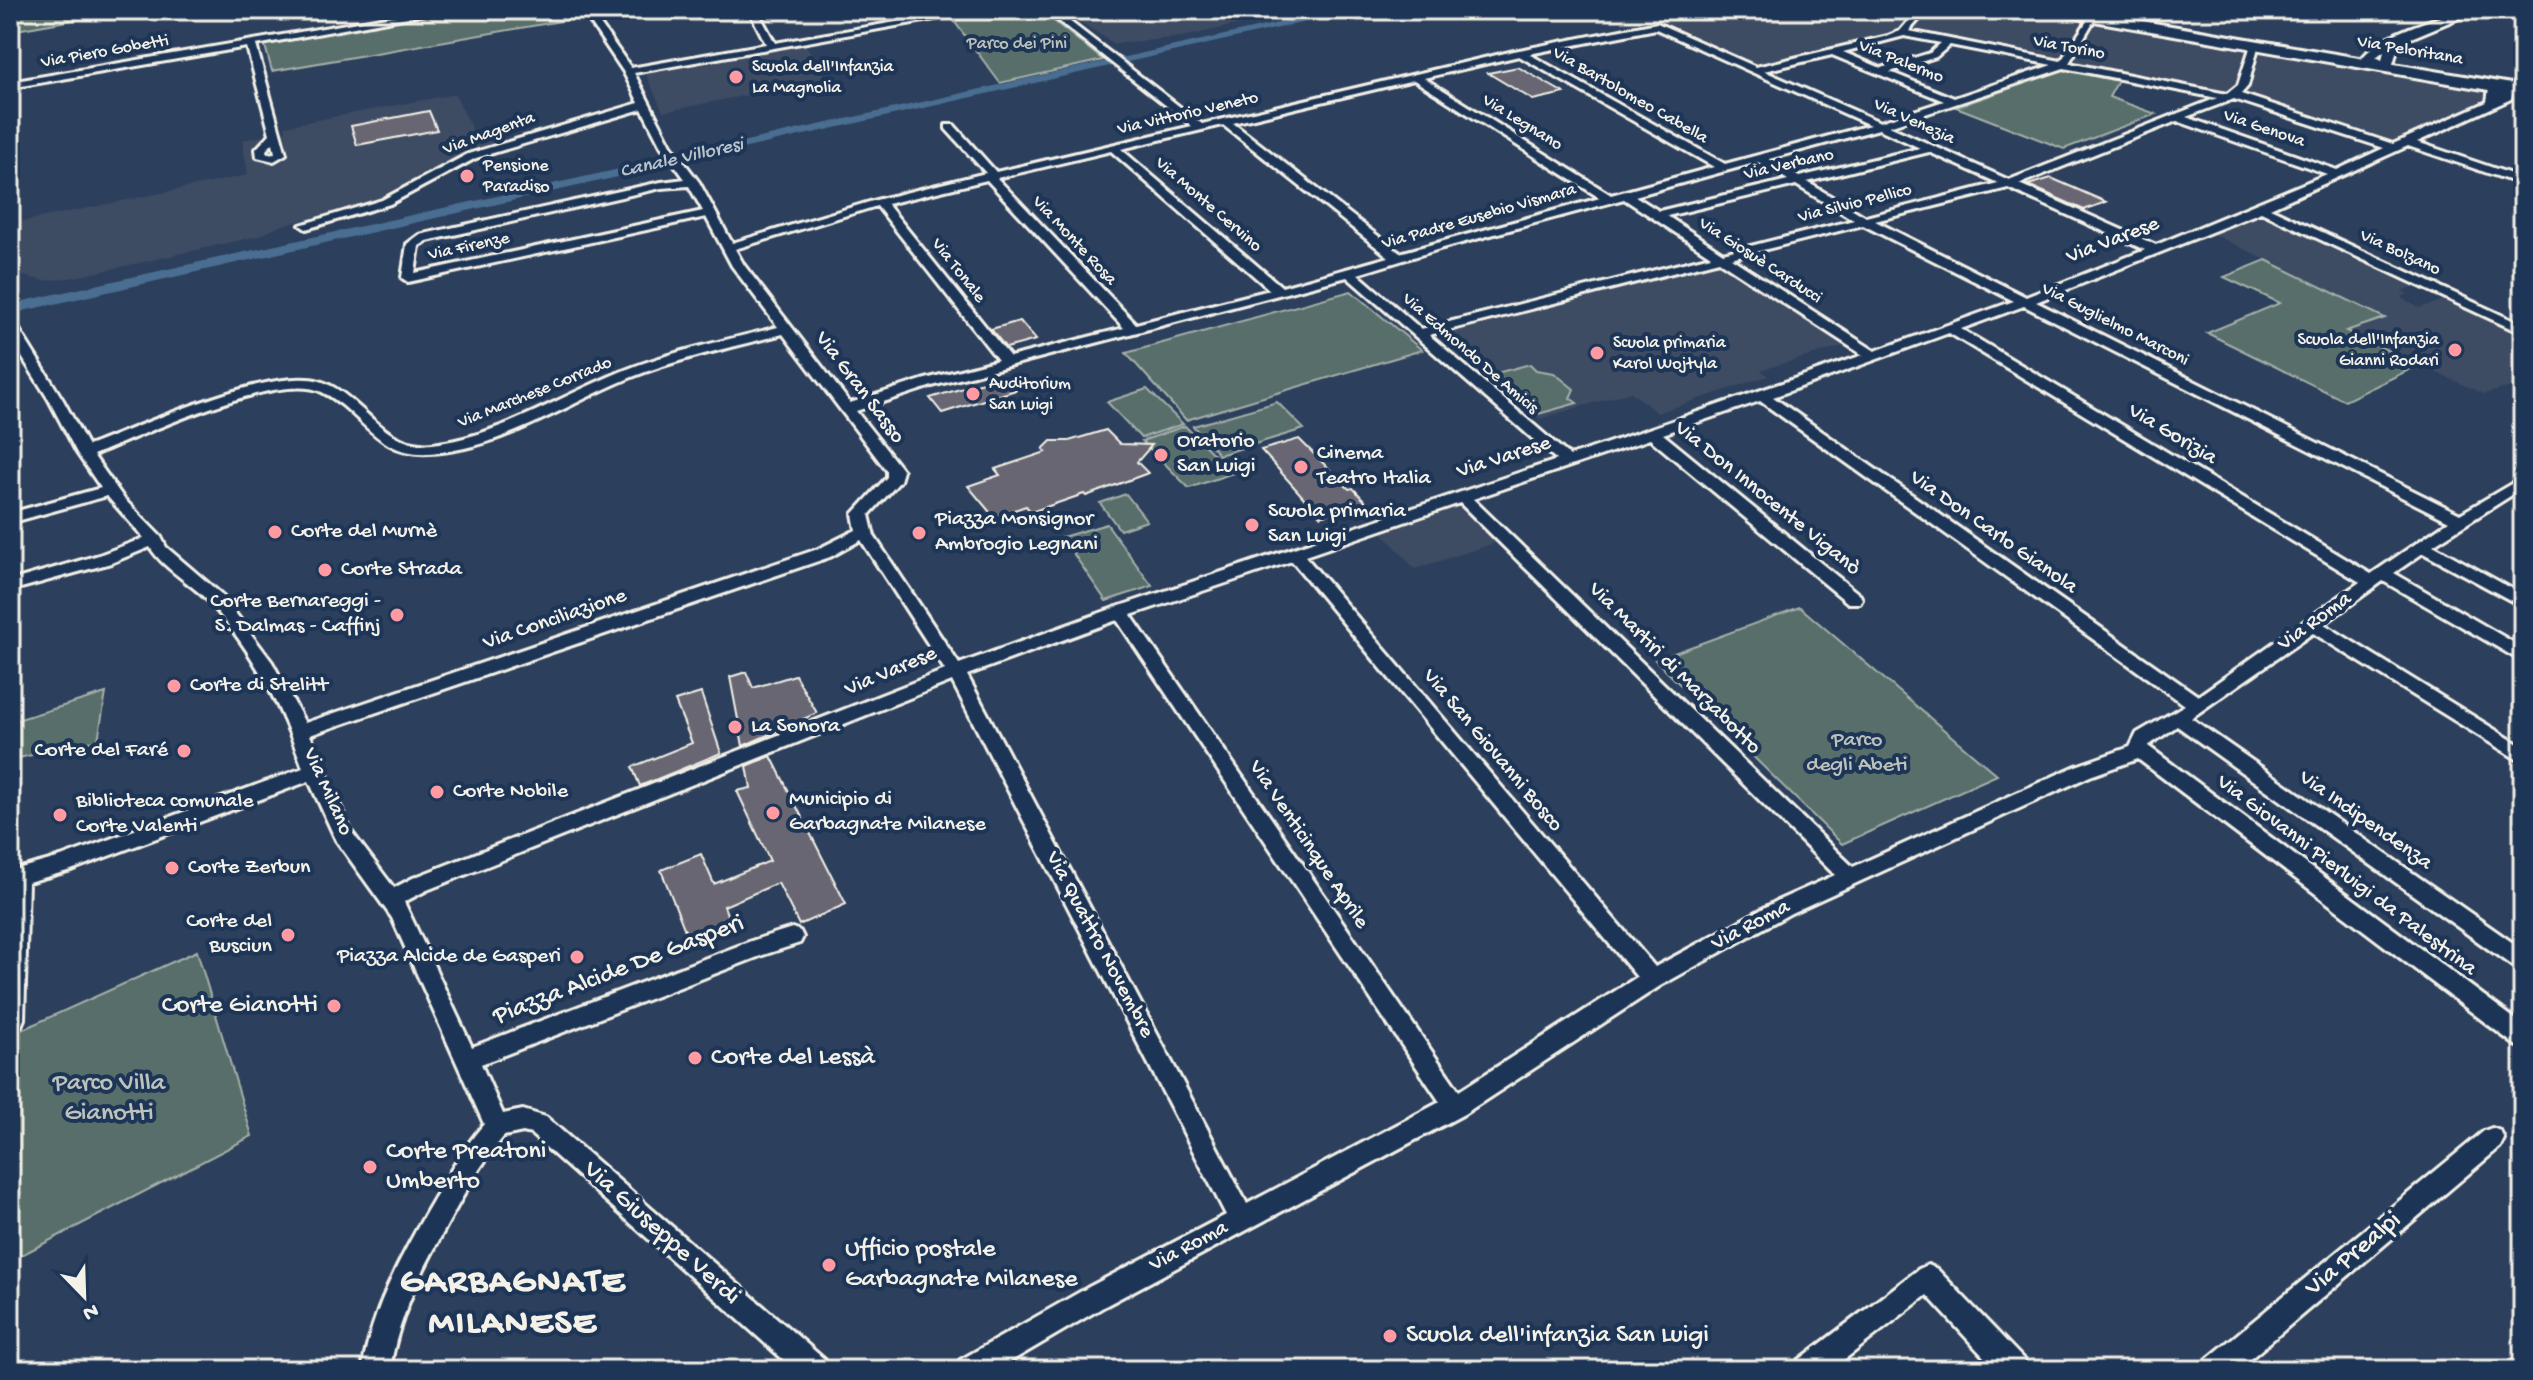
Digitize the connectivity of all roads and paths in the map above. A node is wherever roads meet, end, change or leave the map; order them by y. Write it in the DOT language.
graph roads {
  1 [pos="443,10"];
  2 [pos="586,10"];
  3 [pos="753,10"];
  4 [pos="981,10"];
  5 [pos="1049,10"];
  6 [pos="1923,10"];
  7 [pos="2054,10"];
  8 [pos="2472,10"];
  9 [pos="2094,17"];
  10 [pos="1657,26"];
  11 [pos="1903,33"];
  12 [pos="250,42"];
  13 [pos="1948,42"];
  14 [pos="771,45"];
  15 [pos="2256,45"];
  16 [pos="1834,52"];
  17 [pos="1521,53"];
  18 [pos="2066,63"];
  19 [pos="2382,66"];
  20 [pos="1754,70"];
  21 [pos="628,71"];
  22 [pos="1882,71"];
  23 [pos="1416,77"];
  24 [pos="10,85"];
  25 [pos="2502,87"];
  26 [pos="2523,91"];
  27 [pos="2230,96"];
  28 [pos="1955,102"];
  29 [pos="644,105"];
  30 [pos="2178,118"];
  31 [pos="1226,122"];
  32 [pos="1879,126"];
  33 [pos="950,127"];
  34 [pos="1201,128"];
  35 [pos="275,135"];
  36 [pos="2408,142"];
  37 [pos="1114,148"];
  38 [pos="2394,148"];
  39 [pos="1929,149"];
  40 [pos="1759,158"];
  41 [pos="1723,168"];
  42 [pos="2338,174"];
  43 [pos="991,176"];
  44 [pos="693,182"];
  45 [pos="1798,182"];
  46 [pos="2523,182"];
  47 [pos="2009,184"];
  48 [pos="1626,195"];
  49 [pos="1610,199"];
  50 [pos="880,202"];
  51 [pos="2261,208"];
  52 [pos="710,213"];
  53 [pos="1657,215"];
  54 [pos="1864,221"];
  55 [pos="306,225"];
  56 [pos="730,247"];
  57 [pos="2156,250"];
  58 [pos="1721,257"];
  59 [pos="1398,258"];
  60 [pos="1349,273"];
  61 [pos="1278,290"];
  62 [pos="11,293"];
  63 [pos="2026,301"];
  64 [pos="10,326"];
  65 [pos="1950,328"];
  66 [pos="787,329"];
  67 [pos="1133,329"];
  68 [pos="2523,330"];
  69 [pos="1420,333"];
  70 [pos="1874,356"];
  71 [pos="1007,362"];
  72 [pos="1762,396"];
  73 [pos="847,409"];
  74 [pos="1652,433"];
  75 [pos="84,453"];
  76 [pos="1568,462"];
  77 [pos="2523,482"];
  78 [pos="111,490"];
  79 [pos="1462,497"];
  80 [pos="10,518"];
  81 [pos="2458,519"];
  82 [pos="865,532"];
  83 [pos="155,540"];
  84 [pos="2421,545"];
  85 [pos="873,549"];
  86 [pos="824,553"];
  87 [pos="1295,554"];
  88 [pos="2376,577"];
  89 [pos="10,586"];
  90 [pos="1854,599"];
  91 [pos="2523,602"];
  92 [pos="1120,612"];
  93 [pos="2311,624"];
  94 [pos="2523,656"];
  95 [pos="954,671"];
  96 [pos="2198,705"];
  97 [pos="2179,718"];
  98 [pos="301,731"];
  99 [pos="2140,751"];
  100 [pos="2523,756"];
  101 [pos="314,772"];
  102 [pos="1850,877"];
  103 [pos="14,878"];
  104 [pos="392,899"];
  105 [pos="792,937"];
  106 [pos="2523,962"];
  107 [pos="1652,979"];
  108 [pos="10,1021"];
  109 [pos="2523,1038"];
  110 [pos="468,1059"];
  111 [pos="1456,1106"];
  112 [pos="497,1126"];
  113 [pos="2492,1139"];
  114 [pos="1242,1219"];
  115 [pos="376,1370"];
  116 [pos="815,1370"];
  117 [pos="970,1370"];
  118 [pos="1809,1370"];
  119 [pos="2014,1370"];
  120 [pos="2216,1370"];
  1 -- 12 [label="street, Via Piero Gobetti"];
  2 -- 21 [label="street, Via Gran Sasso"];
  3 -- 14 [label="street"];
  4 -- 14 [label="street"];
  5 -- 34 [label="street"];
  6 -- 11 [label="street"];
  7 -- 9 [label="main road, Via Peloritana"];
  8 -- 19 [label="street"];
  9 -- 15 [label="main road, Via Peloritana"];
  9 -- 18 [label="street"];
  10 -- 17 [label="street, Via Vittorio Veneto"];
  10 -- 20 [label="street, Via Venezia"];
  11 -- 13 [label="street, Via Torino"];
  11 -- 16 [label="street"];
  12 -- 24 [label="street, Via Piero Gobetti"];
  12 -- 35 [label="street"];
  13 -- 18 [label="street, Via Torino"];
  13 -- 22 [label="street"];
  14 -- 21 [label="street"];
  15 -- 19 [label="main road, Via Peloritana"];
  15 -- 27 [label="street"];
  16 -- 20 [label="street"];
  16 -- 22 [label="street, Via Palermo"];
  17 -- 23 [label="street, Via Vittorio Veneto"];
  17 -- 41 [label="street, Via Bartolomeo Cabella"];
  18 -- 27 [label="street, Via Torino"];
  18 -- 28 [label="street, Via Padre Eusebio Vismara"];
  19 -- 25 [label="main road, Via Peloritana"];
  20 -- 32 [label="street, Via Venezia"];
  21 -- 29 [label="street, Via Gran Sasso"];
  22 -- 28 [label="street, Via Palermo"];
  23 -- 31 [label="street, Via Vittorio Veneto"];
  23 -- 49 [label="street, Via Legnano"];
  25 -- 26 [label="main road, Via Peloritana"];
  25 -- 36 [label="street, Via Varese"];
  27 -- 30 [label="street, Via Silvio Pellico"];
  27 -- 38 [label="street, Via Torino"];
  28 -- 32 [label="street, Via Padre Eusebio Vismara"];
  29 -- 44 [label="street, Via Gran Sasso"];
  29 -- 55 [label="street, Via Magenta"];
  30 -- 42 [label="street, Via Genova"];
  30 -- 47 [label="street, Via Silvio Pellico"];
  31 -- 34 [label="street, Via Vittorio Veneto"];
  31 -- 59 [label="street"];
  32 -- 39 [label="street, Via Venezia"];
  32 -- 40 [label="street, Via Padre Eusebio Vismara"];
  33 -- 43 [label="street, Via Monte Rosa"];
  34 -- 37 [label="street, Via Vittorio Veneto"];
  36 -- 38 [label="street, Via Varese"];
  36 -- 46 [label="street"];
  37 -- 43 [label="street, Via Vittorio Veneto"];
  37 -- 61 [label="street, Via Monte Cervino"];
  38 -- 42 [label="street, Via Varese"];
  39 -- 45 [label="street, Via Verbano"];
  39 -- 47 [label="street, Via Venezia"];
  40 -- 41 [label="street, Via Padre Eusebio Vismara"];
  40 -- 45 [label="street, Via Guglielmo Marconi"];
  41 -- 48 [label="street, Via Padre Eusebio Vismara"];
  42 -- 51 [label="street, Via Varese"];
  43 -- 50 [label="street, Via Vittorio Veneto"];
  43 -- 67 [label="street, Via Monte Rosa"];
  44 -- 52 [label="street, Via Gran Sasso"];
  44 -- 52 [label="street, Via Firenze"];
  45 -- 53 [label="street, Via Verbano"];
  45 -- 54 [label="street, Via Guglielmo Marconi"];
  47 -- 54 [label="street, Via Silvio Pellico"];
  47 -- 57 [label="street, Via Venezia"];
  48 -- 49 [label="street, Via Padre Eusebio Vismara"];
  48 -- 53 [label="street, Via Giosuè Carducci"];
  49 -- 59 [label="street, Via Padre Eusebio Vismara"];
  50 -- 56 [label="street, Via Vittorio Veneto"];
  50 -- 71 [label="street, Via Tonale"];
  51 -- 57 [label="street, Via Varese"];
  51 -- 68 [label="street, Via Bolzano"];
  52 -- 56 [label="street, Via Gran Sasso"];
  53 -- 58 [label="street, Via Giosuè Carducci"];
  54 -- 58 [label="street, Via Silvio Pellico"];
  54 -- 63 [label="street, Via Guglielmo Marconi"];
  56 -- 66 [label="street, Via Gran Sasso"];
  57 -- 63 [label="street, Via Varese"];
  58 -- 69 [label="street, Via Silvio Pellico"];
  58 -- 70 [label="street, Via Giosuè Carducci"];
  59 -- 60 [label="street, Via Padre Eusebio Vismara"];
  60 -- 61 [label="street, Via Padre Eusebio Vismara"];
  60 -- 69 [label="street, Via Edmondo De Amicis"];
  61 -- 67 [label="street, Via Padre Eusebio Vismara"];
  62 -- 64 [label="street, Via Milano"];
  63 -- 65 [label="street, Via Varese"];
  63 -- 81 [label="street, Via Guglielmo Marconi"];
  64 -- 75 [label="street, Via Milano"];
  65 -- 70 [label="street, Via Varese"];
  65 -- 88 [label="street, Via Gorizia"];
  66 -- 73 [label="street, Via Gran Sasso"];
  66 -- 75 [label="street, Via Marchese Corrado"];
  67 -- 71 [label="street, Via Padre Eusebio Vismara"];
  69 -- 76 [label="street, Via Edmondo De Amicis"];
  70 -- 72 [label="street, Via Varese"];
  71 -- 73 [label="street, Via Padre Eusebio Vismara"];
  72 -- 74 [label="street, Via Varese"];
  72 -- 96 [label="street, Via Don Carlo Gianola"];
  73 -- 82 [label="street, Via Gran Sasso"];
  74 -- 76 [label="street, Via Varese"];
  74 -- 90 [label="street, Via Don Innocente Viganò"];
  75 -- 78 [label="street, Via Milano"];
  76 -- 79 [label="street, Via Varese"];
  77 -- 81 [label="street, Via Roma"];
  78 -- 80 [label="street"];
  78 -- 83 [label="street, Via Milano"];
  79 -- 87 [label="street, Via Varese"];
  79 -- 102 [label="street, Via Martiri di Marzabotto"];
  81 -- 84 [label="street, Via Roma"];
  82 -- 85 [label="street"];
  82 -- 86 [label="street, Via Conciliazione"];
  83 -- 89 [label="street"];
  83 -- 98 [label="street, Via Milano"];
  84 -- 88 [label="street, Via Roma"];
  84 -- 91 [label="street"];
  85 -- 86 [label="street, Via Conciliazione"];
  85 -- 95 [label="street"];
  86 -- 98 [label="street, Via Conciliazione"];
  87 -- 92 [label="street, Via Varese"];
  87 -- 107 [label="street, Via San Giovanni Bosco"];
  88 -- 93 [label="street, Via Roma"];
  88 -- 94 [label="street, Via Gorizia"];
  92 -- 95 [label="street, Via Varese"];
  92 -- 111 [label="street, Via Venticinque Aprile"];
  93 -- 96 [label="street, Via Roma"];
  93 -- 100 [label="street"];
  95 -- 104 [label="street, Via Varese"];
  95 -- 114 [label="street, Via Quattro Novembre"];
  96 -- 97 [label="street, Via Roma"];
  97 -- 99 [label="street, Via Roma"];
  97 -- 106 [label="street, Via Indipendenza"];
  98 -- 101 [label="street, Via Milano"];
  99 -- 102 [label="street, Via Roma"];
  99 -- 109 [label="street, Via Giovanni Pierluigi da Palestrina"];
  101 -- 103 [label="street"];
  101 -- 104 [label="street, Via Milano"];
  102 -- 107 [label="street, Via Roma"];
  103 -- 108 [label="street"];
  104 -- 110 [label="street, Via Milano"];
  105 -- 110 [label="street, Piazza Alcide De Gasperi"];
  107 -- 111 [label="street, Via Roma"];
  110 -- 112 [label="street, Via Milano"];
  111 -- 114 [label="street, Via Roma"];
  112 -- 115 [label="street"];
  112 -- 116 [label="street, Via Giuseppe Verdi"];
  113 -- 120 [label="street, Via Prealpi"];
  114 -- 117 [label="street, Via Roma"];
  118 -- 119 [label="street"];
}
